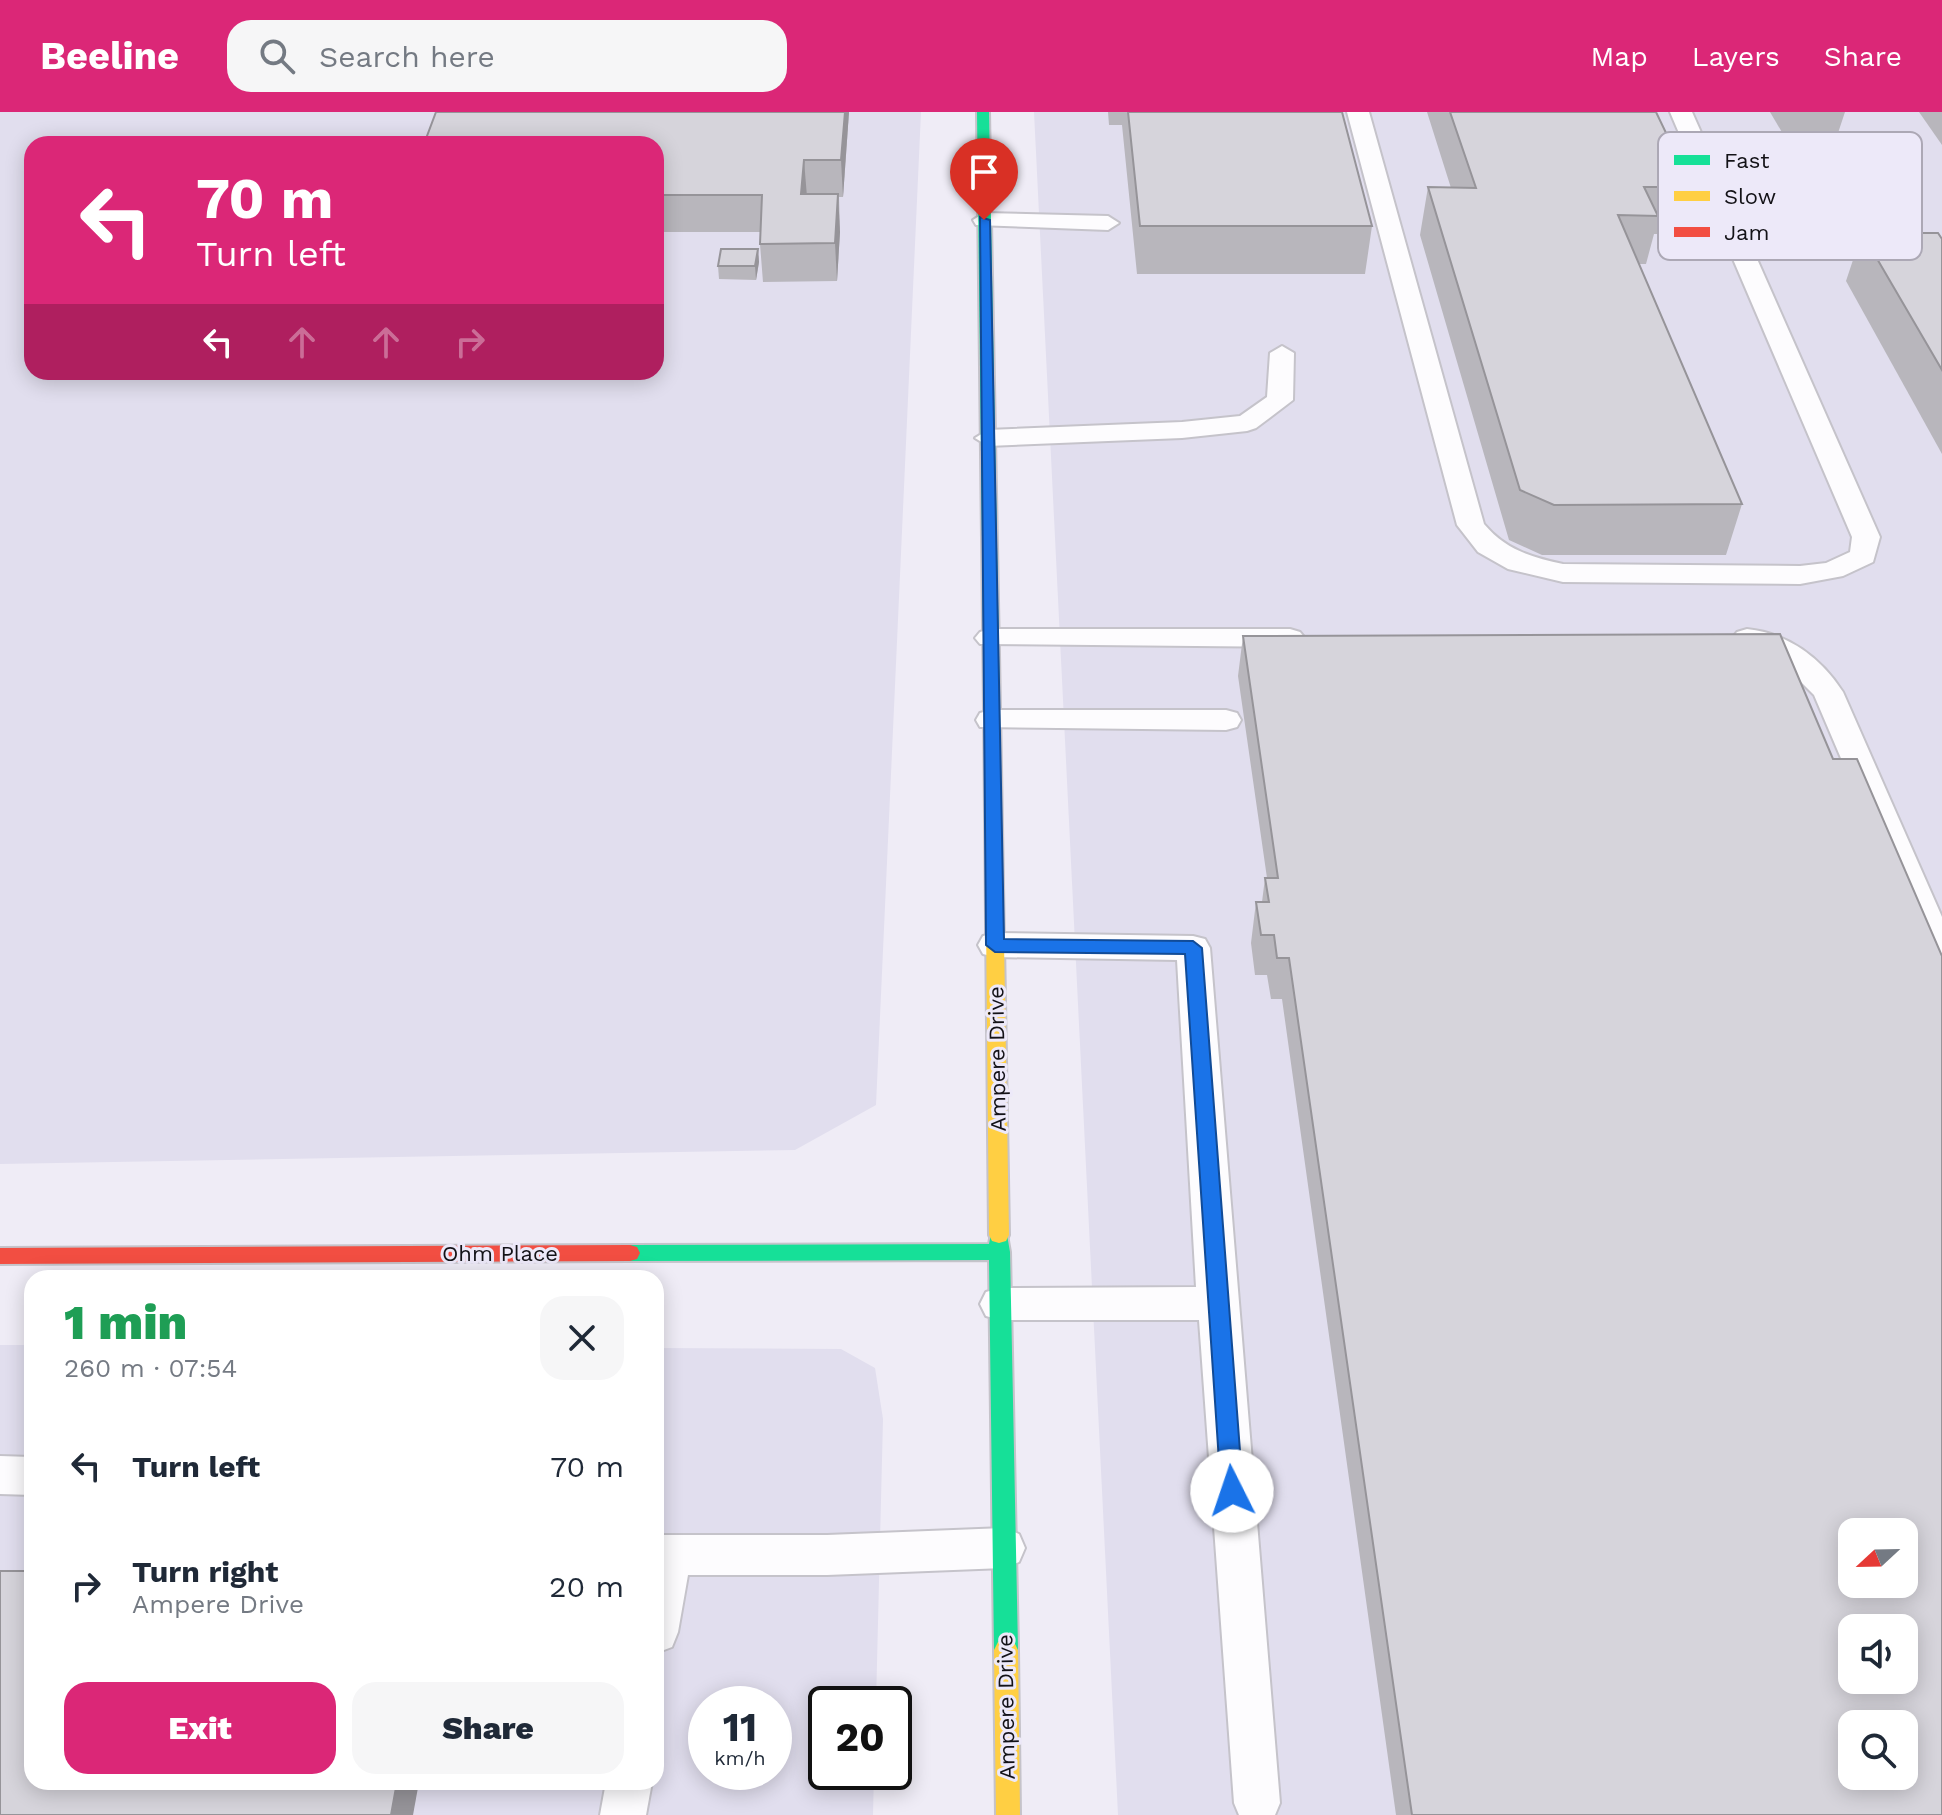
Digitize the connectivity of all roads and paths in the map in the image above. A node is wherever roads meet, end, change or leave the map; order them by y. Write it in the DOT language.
graph roads {
  1 [pos="983,112"];
  2 [pos="1358,112"];
  3 [pos="1681,112"];
  4 [pos="1690,132"];
  5 [pos="984,220"];
  6 [pos="1108,223"];
  7 [pos="1745,260"];
  8 [pos="1282,353"];
  9 [pos="988,438"];
  10 [pos="990,638"];
  11 [pos="1325,638"];
  12 [pos="1724,638"];
  13 [pos="991,720"];
  14 [pos="1226,720"];
  15 [pos="995,945"];
  16 [pos="1942,955"];
  17 [pos="1000,1252"];
  18 [pos="0,1256"];
  19 [pos="210,1266"];
  20 [pos="410,1266"];
  21 [pos="1217,1303"];
  22 [pos="1000,1304"];
  23 [pos="0,1475"];
  24 [pos="24,1476"];
  25 [pos="1004,1548"];
  26 [pos="664,1556"];
  27 [pos="628,1790"];
  28 [pos="1257,1803"];
  29 [pos="623,1815"];
  30 [pos="1008,1815"];
  1 -- 5 [label="street, Ampere Drive"];
  2 -- 7 [label="lane"];
  3 -- 4 [label="lane"];
  5 -- 6 [label="lane"];
  5 -- 9 [label="street, Ampere Drive"];
  8 -- 9 [label="lane"];
  9 -- 10 [label="street, Ampere Drive"];
  10 -- 11 [label="lane"];
  10 -- 13 [label="street, Ampere Drive"];
  12 -- 16 [label="lane"];
  13 -- 14 [label="lane"];
  13 -- 15 [label="street, Ampere Drive"];
  15 -- 17 [label="street, Ampere Drive"];
  15 -- 21 [label="lane"];
  17 -- 20 [label="street, Ohm Place"];
  17 -- 22 [label="street, Ampere Drive"];
  18 -- 19 [label="street, Ohm Place"];
  19 -- 20 [label="street, Ohm Place"];
  21 -- 22 [label="lane"];
  21 -- 28 [label="lane"];
  22 -- 25 [label="street, Ampere Drive"];
  23 -- 24 [label="lane"];
  25 -- 26 [label="lane"];
  25 -- 30 [label="street, Ampere Drive"];
  27 -- 29 [label="lane"];
}
